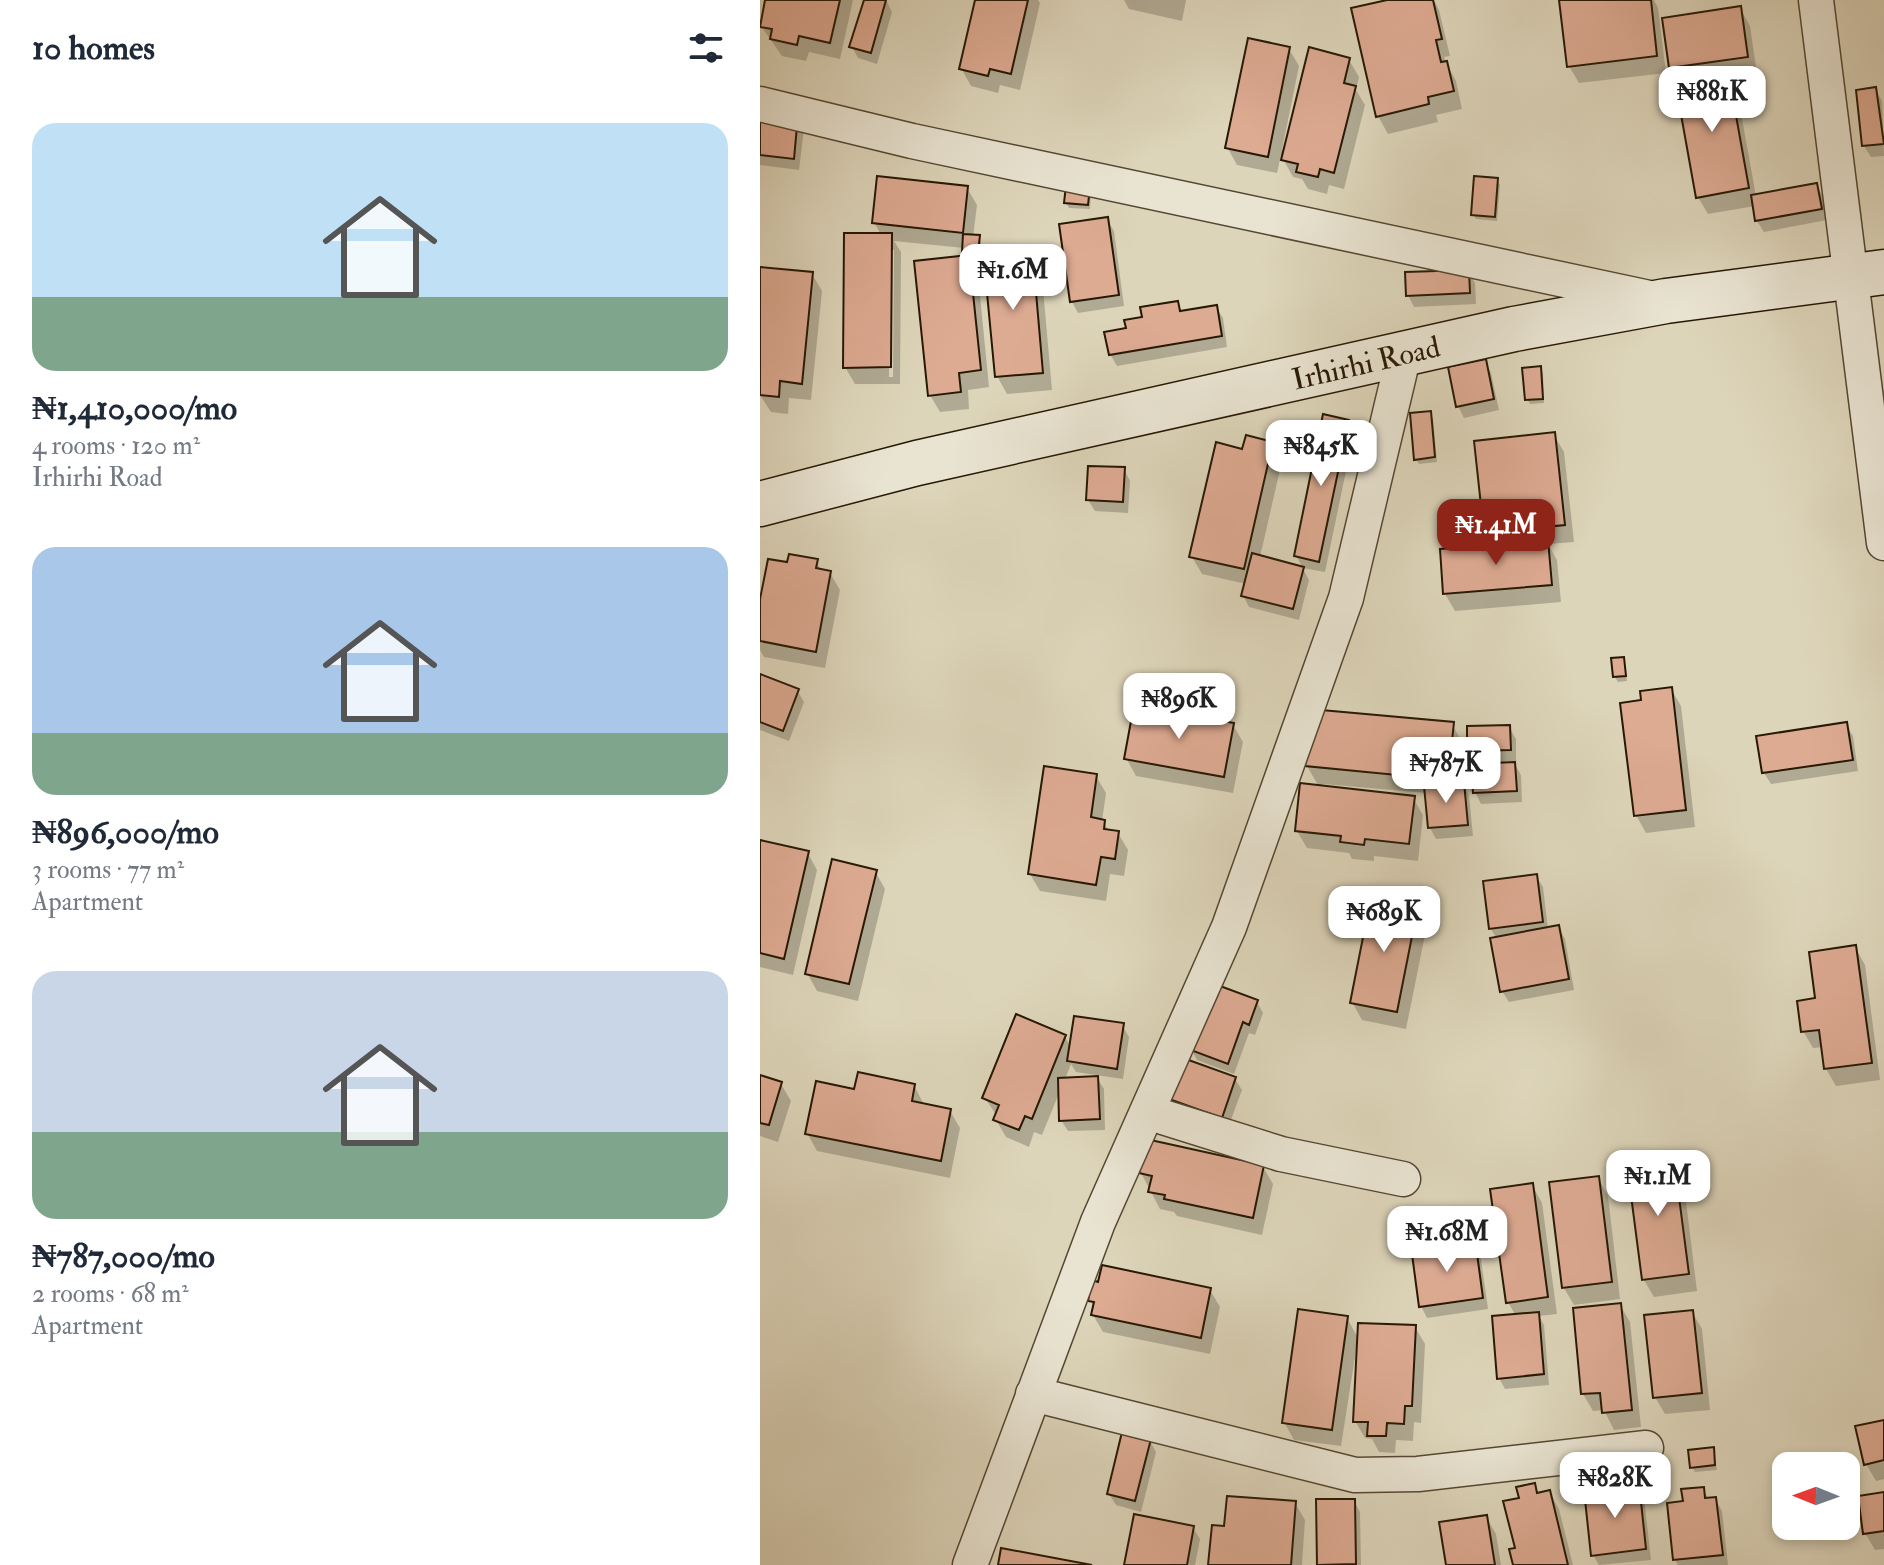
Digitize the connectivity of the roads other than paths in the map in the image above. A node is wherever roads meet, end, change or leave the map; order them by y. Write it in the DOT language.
graph roads {
  1 [pos="1816,0"];
  2 [pos="760,104"];
  3 [pos="1868,274"];
  4 [pos="1666,301"];
  5 [pos="1404,354"];
  6 [pos="760,504"];
  7 [pos="1884,543"];
  8 [pos="1147,1112"];
  9 [pos="1403,1179"];
  10 [pos="1033,1394"];
  11 [pos="1646,1448"];
  12 [pos="970,1565"];
  1 -- 3 [label="street"];
  2 -- 4 [label="street"];
  3 -- 4 [label="street, Irhirhi Road"];
  3 -- 7 [label="street"];
  4 -- 5 [label="street, Irhirhi Road"];
  5 -- 6 [label="street, Irhirhi Road"];
  5 -- 8 [label="street"];
  8 -- 9 [label="street"];
  8 -- 10 [label="street"];
  10 -- 11 [label="street"];
  10 -- 12 [label="street"];
}
